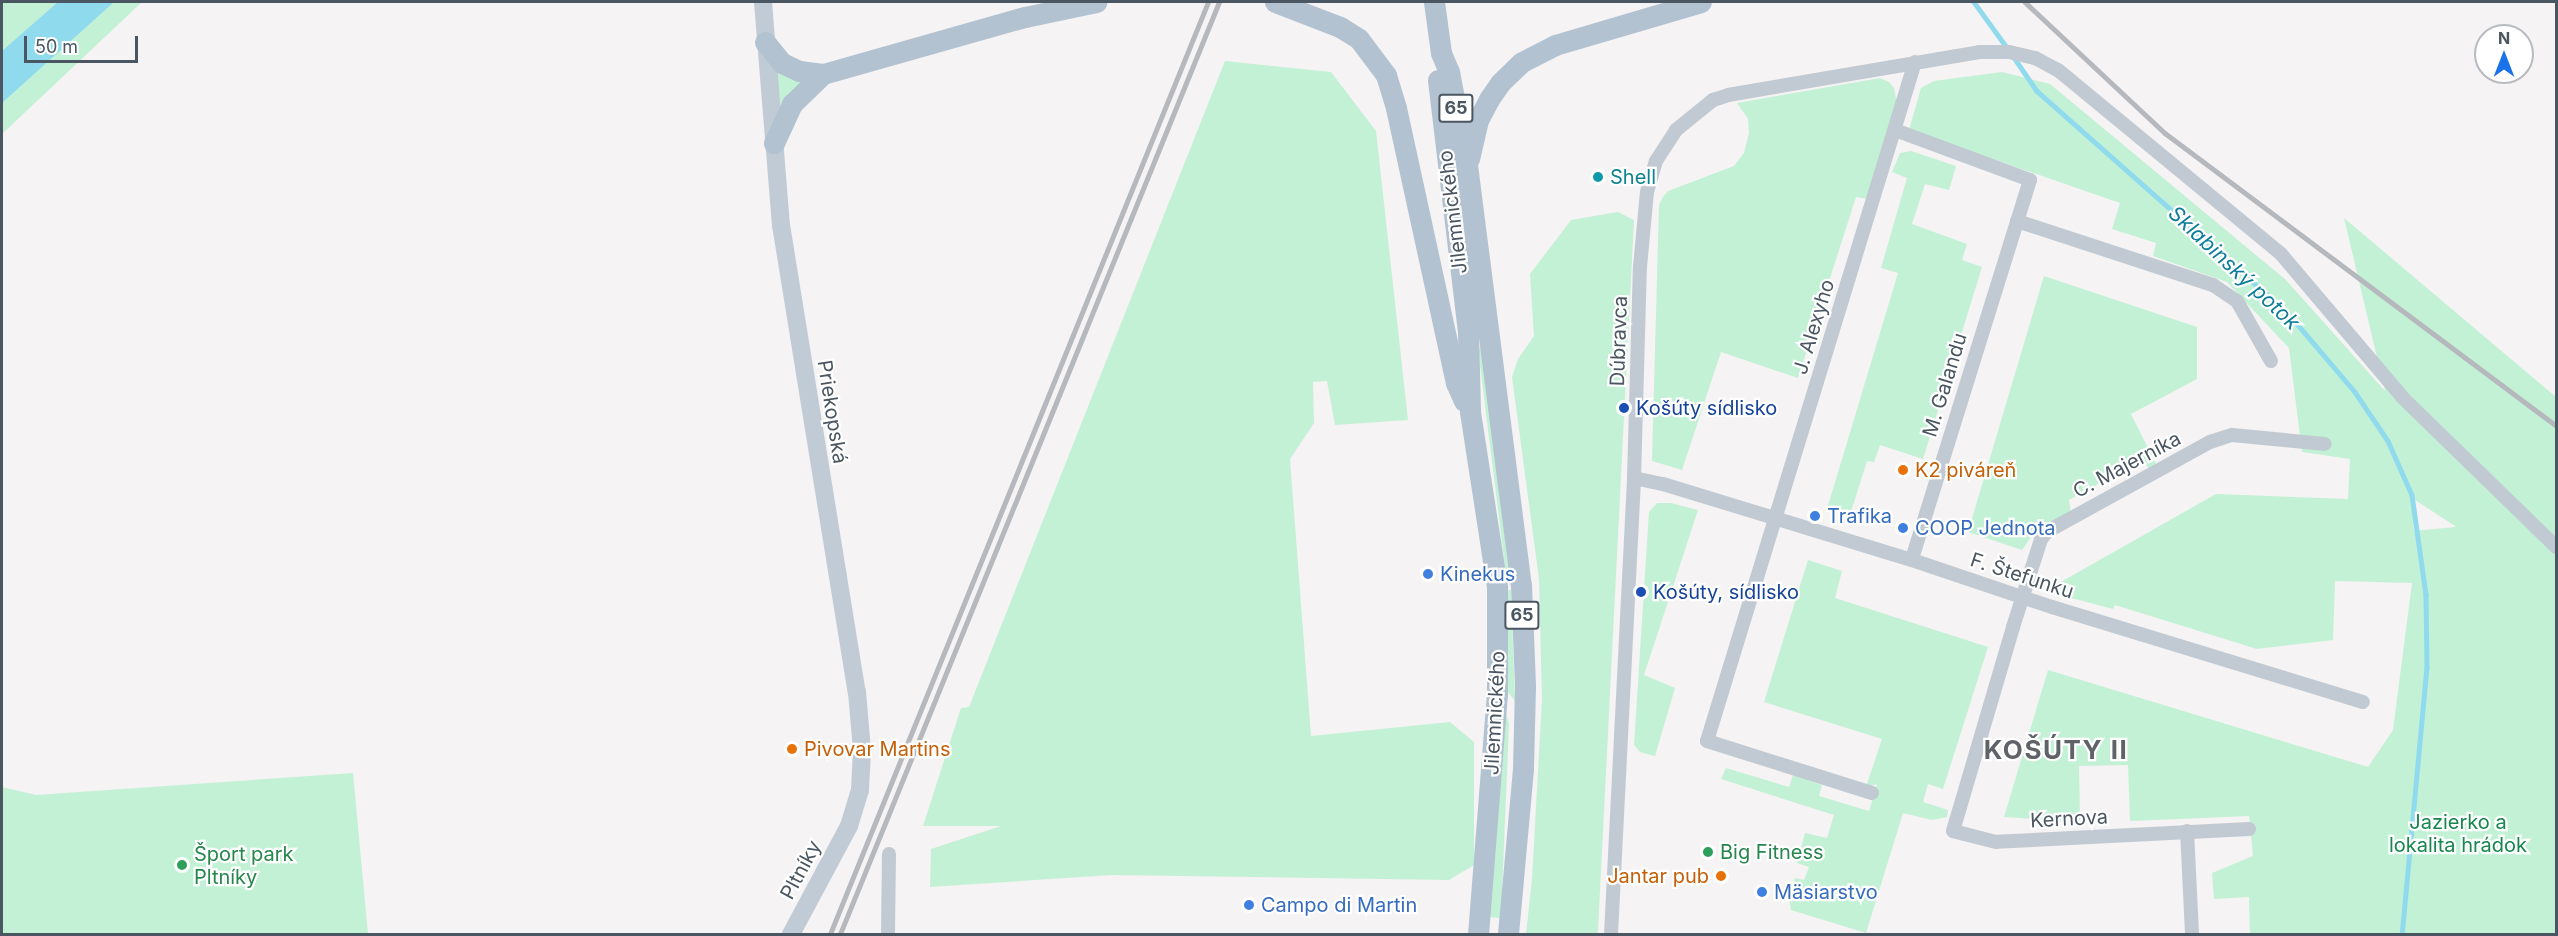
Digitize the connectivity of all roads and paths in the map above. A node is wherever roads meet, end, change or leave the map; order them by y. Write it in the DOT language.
graph roads {
  1 [pos="763,2"];
  2 [pos="1096,2"];
  3 [pos="1275,2"];
  4 [pos="1434,2"];
  5 [pos="1701,2"];
  6 [pos="765,42"];
  7 [pos="1441,53"];
  8 [pos="1915,62"];
  9 [pos="823,74"];
  10 [pos="1895,130"];
  11 [pos="774,143"];
  12 [pos="1467,165"];
  13 [pos="2017,221"];
  14 [pos="2271,361"];
  15 [pos="1470,412"];
  16 [pos="2325,444"];
  17 [pos="1634,478"];
  18 [pos="1776,519"];
  19 [pos="2556,547"];
  20 [pos="1912,560"];
  21 [pos="2024,598"];
  22 [pos="2363,702"];
  23 [pos="1872,793"];
  24 [pos="849,826"];
  25 [pos="2249,829"];
  26 [pos="1953,831"];
  27 [pos="2187,831"];
  28 [pos="889,854"];
  29 [pos="791,934"];
  30 [pos="888,934"];
  31 [pos="1478,934"];
  32 [pos="1508,934"];
  33 [pos="1611,934"];
  34 [pos="2192,934"];
  1 -- 6 [label="street, Priekopská"];
  2 -- 9 [label="main road"];
  3 -- 15 [label="main road"];
  4 -- 7 [label="main road"];
  5 -- 12 [label="main road"];
  6 -- 9 [label="main road"];
  6 -- 11 [label="street, Priekopská"];
  7 -- 12 [label="main road, Jilemnického / 65"];
  7 -- 15 [label="main road, Jilemnického / 65"];
  8 -- 10 [label="street, J. Alexyho"];
  8 -- 17 [label="street, Dúbravca"];
  8 -- 19 [label="street, Dúbravca"];
  9 -- 11 [label="main road"];
  10 -- 13 [label="street, M. Galandu"];
  10 -- 18 [label="street, J. Alexyho"];
  11 -- 24 [label="street, Priekopská"];
  12 -- 32 [label="main road, Jilemnického / 65"];
  13 -- 14 [label="street"];
  13 -- 20 [label="street, M. Galandu"];
  15 -- 31 [label="main road, Jilemnického / 65"];
  16 -- 21 [label="street, C. Majerníka"];
  17 -- 18 [label="street, F. Štefunku"];
  17 -- 33 [label="street, Dúbravca"];
  18 -- 20 [label="street, F. Štefunku"];
  18 -- 23 [label="street, J. Alexyho"];
  20 -- 21 [label="street, F. Štefunku"];
  21 -- 22 [label="street, F. Štefunku"];
  21 -- 26 [label="street, C. Majerníka"];
  24 -- 29 [label="street, Pltníky"];
  25 -- 27 [label="street, Kernova"];
  26 -- 27 [label="street, Kernova"];
  27 -- 34 [label="street"];
  28 -- 30 [label="street"];
}
